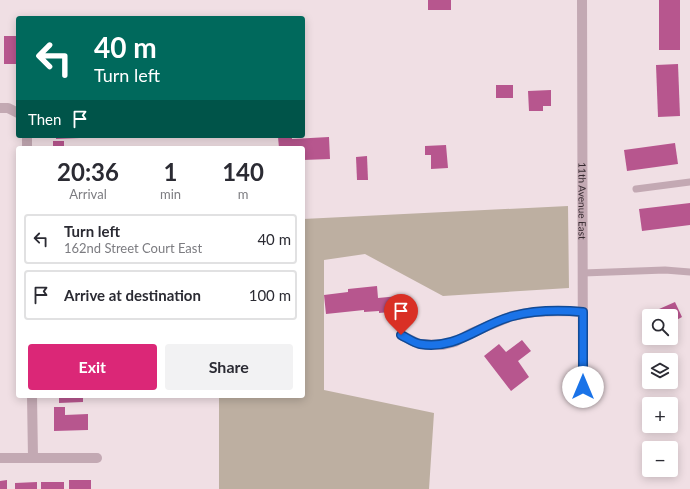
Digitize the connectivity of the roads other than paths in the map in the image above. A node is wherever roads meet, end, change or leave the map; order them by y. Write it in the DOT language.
graph roads {
  1 [pos="582,0"];
  2 [pos="0,108"];
  3 [pos="16,112"];
  4 [pos="690,182"];
  5 [pos="636,189"];
  6 [pos="690,272"];
  7 [pos="583,273"];
  8 [pos="583,312"];
  9 [pos="401,335"];
  10 [pos="32,398"];
  11 [pos="583,402"];
  12 [pos="0,458"];
  13 [pos="33,458"];
  14 [pos="96,458"];
  1 -- 7 [label="street, 11th Avenue East"];
  2 -- 3 [label="street"];
  4 -- 5 [label="lane"];
  6 -- 7 [label="lane"];
  7 -- 8 [label="street, 11th Avenue East"];
  8 -- 9 [label="street"];
  8 -- 11 [label="street, 11th Avenue East"];
  10 -- 13 [label="street"];
  12 -- 13 [label="street"];
  13 -- 14 [label="street"];
}
